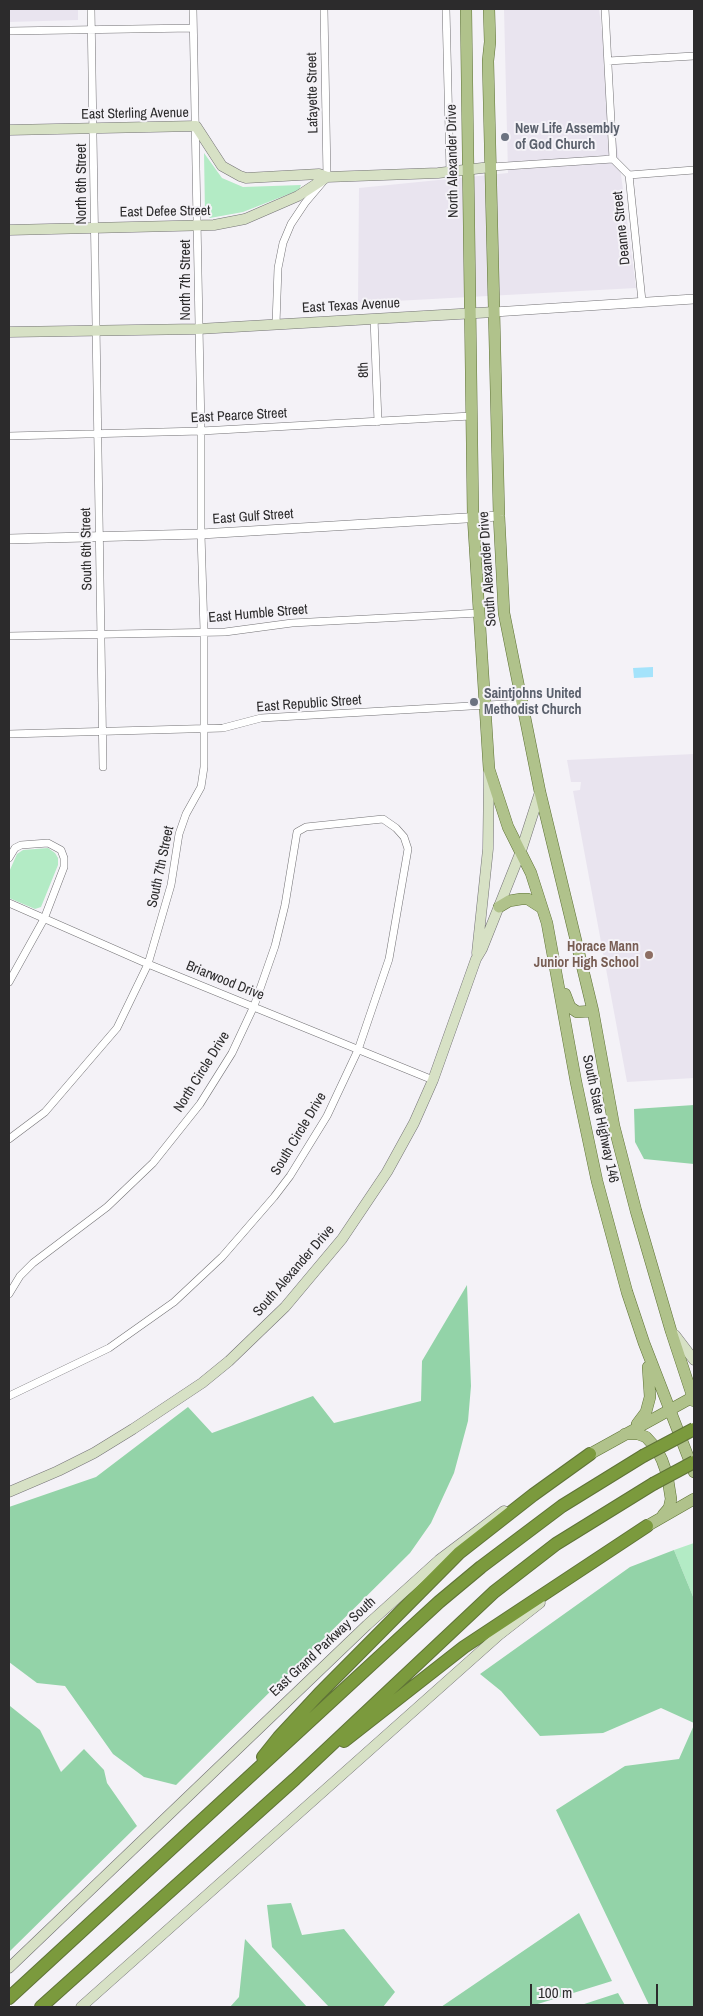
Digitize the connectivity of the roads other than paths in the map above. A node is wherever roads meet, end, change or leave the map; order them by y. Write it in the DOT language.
graph roads {
  1 [pos="91,9"];
  2 [pos="193,9"];
  3 [pos="324,9"];
  4 [pos="446,9"];
  5 [pos="466,9"];
  6 [pos="489,9"];
  7 [pos="605,9"];
  8 [pos="193,28"];
  9 [pos="92,29"];
  10 [pos="9,31"];
  11 [pos="694,56"];
  12 [pos="466,61"];
  13 [pos="488,61"];
  14 [pos="608,61"];
  15 [pos="196,126"];
  16 [pos="94,128"];
  17 [pos="9,130"];
  18 [pos="613,159"];
  19 [pos="490,167"];
  20 [pos="469,170"];
  21 [pos="694,170"];
  22 [pos="450,172"];
  23 [pos="629,175"];
  24 [pos="327,177"];
  25 [pos="198,224"];
  26 [pos="94,227"];
  27 [pos="9,230"];
  28 [pos="694,299"];
  29 [pos="642,301"];
  30 [pos="494,312"];
  31 [pos="471,313"];
  32 [pos="374,318"];
  33 [pos="276,324"];
  34 [pos="198,329"];
  35 [pos="97,330"];
  36 [pos="9,332"];
  37 [pos="471,416"];
  38 [pos="378,422"];
  39 [pos="201,431"];
  40 [pos="98,435"];
  41 [pos="9,436"];
  42 [pos="473,516"];
  43 [pos="498,516"];
  44 [pos="201,534"];
  45 [pos="98,536"];
  46 [pos="9,539"];
  47 [pos="479,613"];
  48 [pos="204,631"];
  49 [pos="101,634"];
  50 [pos="9,636"];
  51 [pos="523,703"];
  52 [pos="486,706"];
  53 [pos="203,729"];
  54 [pos="102,730"];
  55 [pos="9,734"];
  56 [pos="103,767"];
  57 [pos="489,769"];
  58 [pos="540,792"];
  59 [pos="332,824"];
  60 [pos="521,851"];
  61 [pos="9,858"];
  62 [pos="9,903"];
  63 [pos="499,907"];
  64 [pos="542,908"];
  65 [pos="44,919"];
  66 [pos="476,959"];
  67 [pos="148,964"];
  68 [pos="557,974"];
  69 [pos="9,982"];
  70 [pos="254,1006"];
  71 [pos="593,1010"];
  72 [pos="358,1050"];
  73 [pos="433,1080"];
  74 [pos="9,1139"];
  75 [pos="9,1294"];
  76 [pos="671,1331"];
  77 [pos="644,1343"];
  78 [pos="694,1360"];
  79 [pos="9,1396"];
  80 [pos="694,1398"];
  81 [pos="670,1408"];
  82 [pos="694,1429"];
  83 [pos="628,1432"];
  84 [pos="590,1454"];
  85 [pos="694,1462"];
  86 [pos="694,1472"];
  87 [pos="9,1492"];
  88 [pos="694,1499"];
  89 [pos="663,1515"];
  90 [pos="647,1526"];
  91 [pos="294,1779"];
  92 [pos="242,1785"];
  93 [pos="9,1968"];
  94 [pos="9,1998"];
  95 [pos="41,2007"];
  96 [pos="81,2007"];
  1 -- 9 [label="street, North 6th Street"];
  2 -- 8 [label="street, North 7th Street"];
  3 -- 24 [label="street, Lafayette Street"];
  4 -- 22 [label="street"];
  5 -- 12 [label="main road, North Alexander Drive"];
  6 -- 13 [label="main road"];
  7 -- 14 [label="street"];
  8 -- 9 [label="street"];
  8 -- 15 [label="street, North 7th Street"];
  9 -- 10 [label="street"];
  9 -- 16 [label="street, North 6th Street"];
  11 -- 14 [label="street"];
  12 -- 13 [label="main road"];
  12 -- 20 [label="main road, North Alexander Drive"];
  13 -- 19 [label="main road"];
  14 -- 18 [label="street"];
  15 -- 16 [label="main road, East Sterling Avenue"];
  15 -- 24 [label="main road, East Sterling Avenue"];
  15 -- 25 [label="street, North 7th Street"];
  16 -- 17 [label="main road, East Sterling Avenue"];
  16 -- 26 [label="street, North 6th Street"];
  18 -- 19 [label="street"];
  18 -- 23 [label="street, Deanne Street"];
  19 -- 20 [label="main road"];
  19 -- 30 [label="main road"];
  20 -- 22 [label="main road"];
  20 -- 31 [label="main road, North Alexander Drive"];
  21 -- 23 [label="street"];
  22 -- 24 [label="main road"];
  23 -- 29 [label="street, Deanne Street"];
  24 -- 25 [label="main road, East Defee Street"];
  24 -- 33 [label="street"];
  25 -- 26 [label="main road, East Defee Street"];
  25 -- 34 [label="street, North 7th Street"];
  26 -- 27 [label="main road, East Defee Street"];
  26 -- 35 [label="street, North 6th Street"];
  28 -- 29 [label="street, East Texas Avenue"];
  29 -- 30 [label="street, East Texas Avenue"];
  30 -- 31 [label="main road, East Texas Avenue"];
  30 -- 43 [label="main road, South Alexander Drive"];
  31 -- 32 [label="main road, East Texas Avenue"];
  31 -- 37 [label="main road, South Alexander Drive"];
  32 -- 33 [label="main road, East Texas Avenue"];
  32 -- 38 [label="street, 8th"];
  33 -- 34 [label="main road, East Texas Avenue"];
  34 -- 35 [label="main road, East Texas Avenue"];
  34 -- 39 [label="street, North 7th Street"];
  35 -- 36 [label="main road, East Texas Avenue"];
  35 -- 40 [label="street, South 6th Street"];
  37 -- 38 [label="street, East Pearce Street"];
  37 -- 42 [label="main road, South Alexander Drive"];
  38 -- 39 [label="street, East Pearce Street"];
  39 -- 40 [label="street, East Pearce Street"];
  39 -- 44 [label="street, South 7th Street"];
  40 -- 41 [label="street, East Pearce Street"];
  40 -- 45 [label="street, South 6th Street"];
  42 -- 43 [label="street, East Gulf Street"];
  42 -- 44 [label="street, East Gulf Street"];
  42 -- 47 [label="main road, South Alexander Drive"];
  43 -- 51 [label="main road, South Alexander Drive"];
  44 -- 45 [label="street, East Gulf Street"];
  44 -- 48 [label="street, South 7th Street"];
  45 -- 46 [label="street, East Gulf Street"];
  45 -- 49 [label="street, South 6th Street"];
  47 -- 48 [label="street, East Humble Street"];
  47 -- 52 [label="main road, South Alexander Drive"];
  48 -- 49 [label="street, East Humble Street"];
  48 -- 53 [label="street, South 7th Street"];
  49 -- 50 [label="street, East Humble Street"];
  49 -- 54 [label="street, South 6th Street"];
  51 -- 52 [label="street, East Republic Street"];
  51 -- 58 [label="main road, South Alexander Drive"];
  52 -- 53 [label="street, East Republic Street"];
  52 -- 57 [label="main road, South Alexander Drive"];
  53 -- 54 [label="street, East Republic Street"];
  53 -- 67 [label="street, South 7th Street"];
  54 -- 55 [label="street, East Republic Street"];
  54 -- 56 [label="street, South 6th Street"];
  57 -- 60 [label="main road, South State Highway 146"];
  57 -- 66 [label="main road, South Alexander Drive"];
  58 -- 60 [label="main road, South Alexander Drive"];
  58 -- 71 [label="main road, South State Highway 146"];
  59 -- 70 [label="street, North Circle Drive"];
  59 -- 72 [label="street, South Circle Drive"];
  60 -- 63 [label="main road, South Alexander Drive"];
  60 -- 64 [label="main road, South State Highway 146"];
  61 -- 65 [label="street"];
  62 -- 65 [label="street, Briarwood Drive"];
  63 -- 64 [label="main road"];
  63 -- 66 [label="main road, South Alexander Drive"];
  64 -- 68 [label="main road, South State Highway 146"];
  65 -- 67 [label="street, Briarwood Drive"];
  65 -- 69 [label="street"];
  66 -- 73 [label="main road, South Alexander Drive"];
  67 -- 70 [label="street, Briarwood Drive"];
  67 -- 74 [label="street, South 7th Street"];
  68 -- 71 [label="main road"];
  68 -- 77 [label="main road, South State Highway 146"];
  70 -- 72 [label="street, Briarwood Drive"];
  70 -- 75 [label="street, North Circle Drive"];
  71 -- 76 [label="main road, South State Highway 146"];
  72 -- 73 [label="street, Briarwood Drive"];
  72 -- 79 [label="street, South Circle Drive"];
  73 -- 87 [label="main road, South Alexander Drive"];
  76 -- 78 [label="main road"];
  76 -- 80 [label="main road, South State Highway 146"];
  77 -- 81 [label="main road, South State Highway 146"];
  77 -- 83 [label="main road"];
  80 -- 81 [label="main road, East Grand Parkway South"];
  81 -- 83 [label="main road, East Grand Parkway South"];
  81 -- 86 [label="main road, South State Highway 146"];
  82 -- 92 [label="highway, bridge"];
  83 -- 84 [label="main road, East Grand Parkway South"];
  83 -- 89 [label="main road"];
  84 -- 92 [label="highway"];
  84 -- 93 [label="main road, East Grand Parkway South"];
  85 -- 91 [label="highway, bridge"];
  88 -- 89 [label="main road"];
  89 -- 90 [label="main road"];
  90 -- 91 [label="highway"];
  90 -- 96 [label="main road"];
  91 -- 95 [label="highway"];
  92 -- 94 [label="highway"];
}
